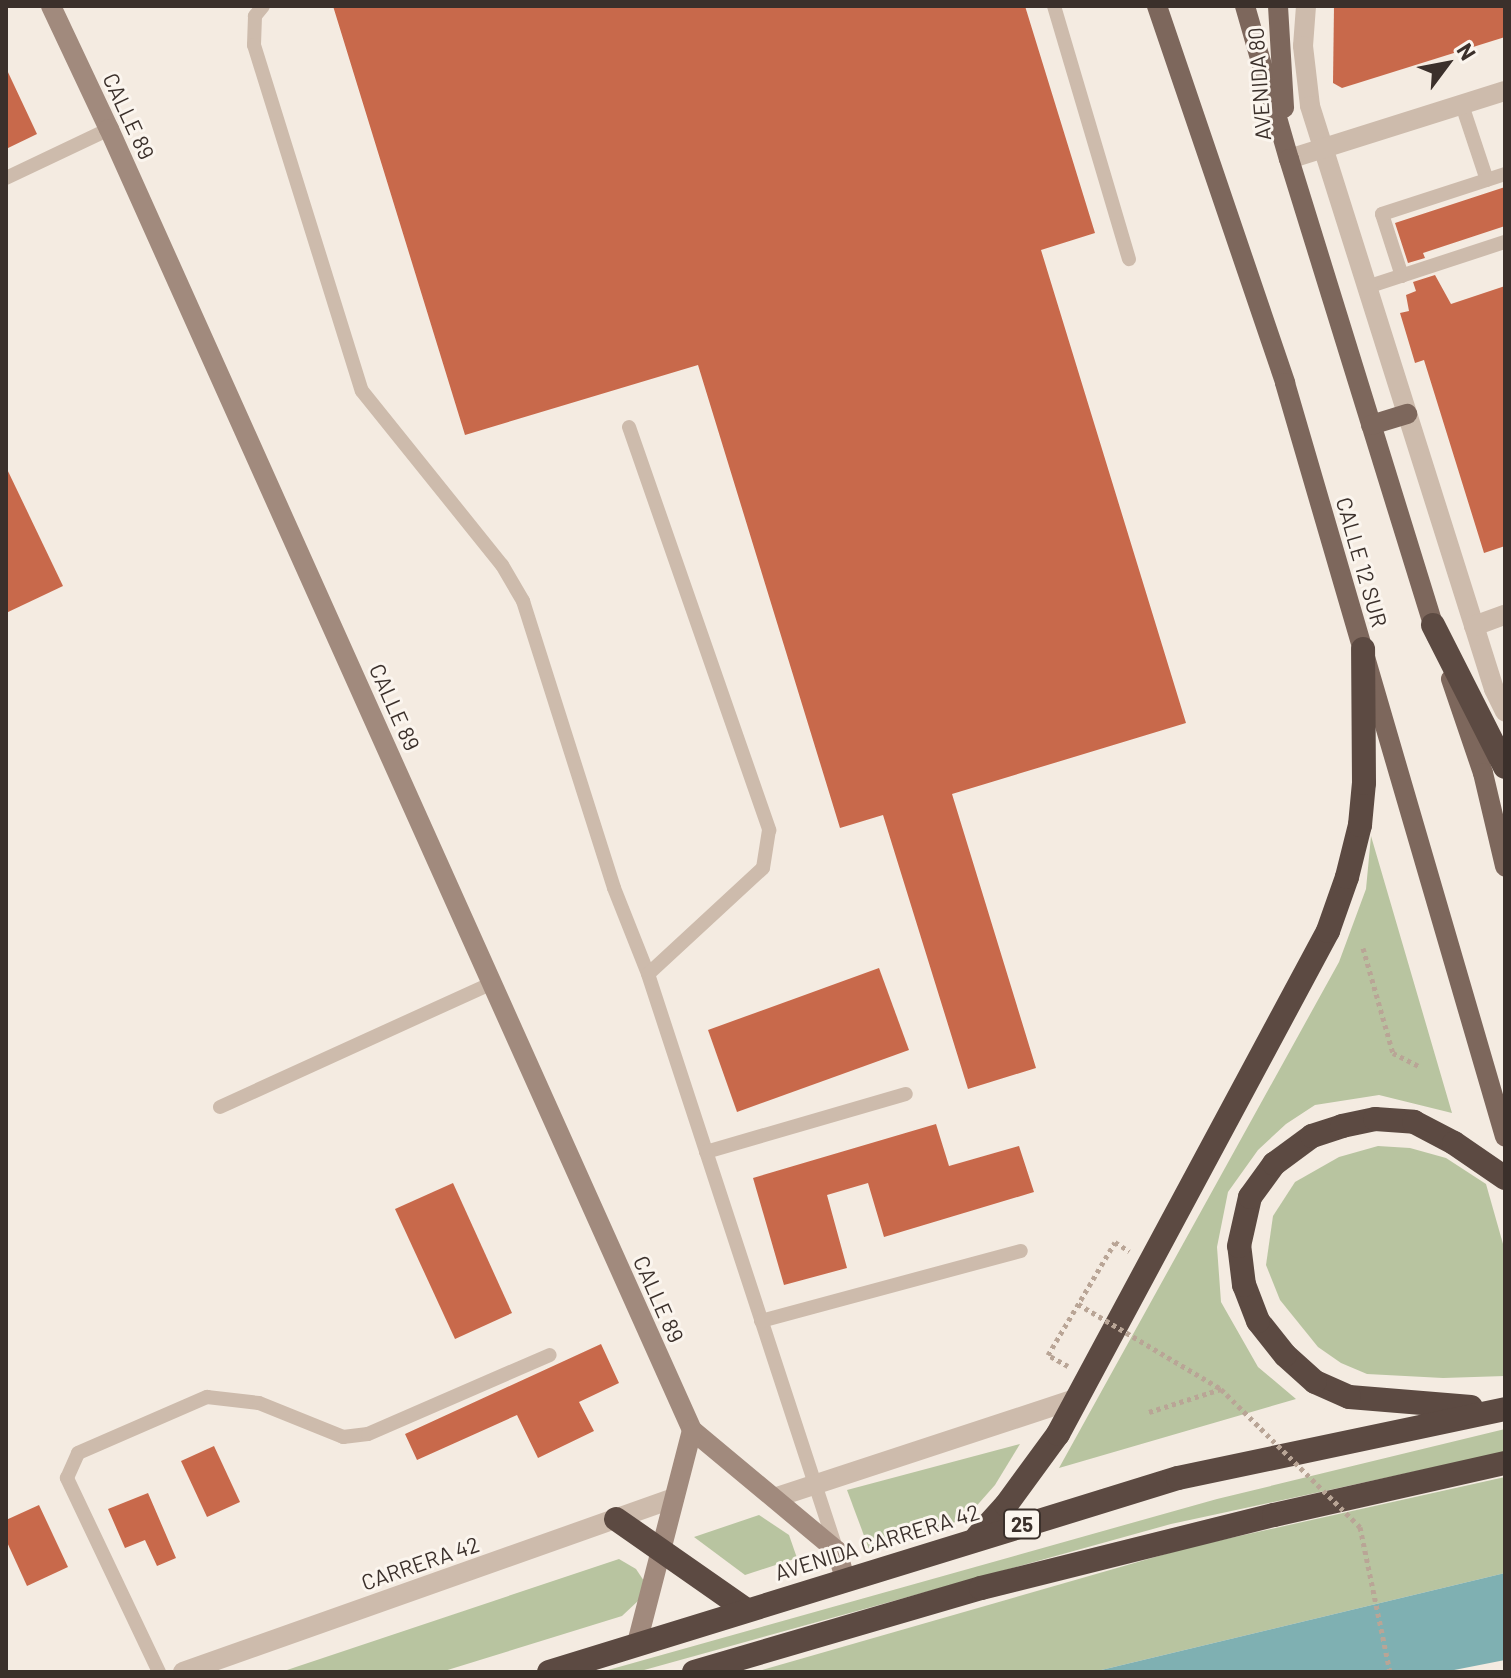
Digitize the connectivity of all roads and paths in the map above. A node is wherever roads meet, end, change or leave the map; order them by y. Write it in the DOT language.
graph roads {
  1 [pos="51,6"];
  2 [pos="263,6"];
  3 [pos="1054,6"];
  4 [pos="1245,6"];
  5 [pos="1278,6"];
  6 [pos="1306,6"];
  7 [pos="1161,12"];
  8 [pos="1505,91"];
  9 [pos="1462,105"];
  10 [pos="109,129"];
  11 [pos="1324,148"];
  12 [pos="1289,159"];
  13 [pos="1505,174"];
  14 [pos="6,178"];
  15 [pos="1487,180"];
  16 [pos="1505,242"];
  17 [pos="1129,259"];
  18 [pos="1402,276"];
  19 [pos="1367,287"];
  20 [pos="1407,414"];
  21 [pos="1371,425"];
  22 [pos="629,427"];
  23 [pos="1505,615"];
  24 [pos="1433,625"];
  25 [pos="1474,626"];
  26 [pos="1363,649"];
  27 [pos="1505,712"];
  28 [pos="1505,767"];
  29 [pos="1505,866"];
  30 [pos="1363,948"];
  31 [pos="648,974"];
  32 [pos="492,983"];
  33 [pos="1421,1067"];
  34 [pos="906,1094"];
  35 [pos="220,1107"];
  36 [pos="1505,1137"];
  37 [pos="706,1152"];
  38 [pos="1505,1178"];
  39 [pos="1115,1242"];
  40 [pos="1021,1251"];
  41 [pos="1078,1304"];
  42 [pos="761,1321"];
  43 [pos="550,1355"];
  44 [pos="1048,1355"];
  45 [pos="1221,1389"];
  46 [pos="1078,1398"];
  47 [pos="1505,1409"];
  48 [pos="1149,1412"];
  49 [pos="692,1430"];
  50 [pos="1505,1463"];
  51 [pos="815,1485"];
  52 [pos="674,1498"];
  53 [pos="774,1498"];
  54 [pos="616,1519"];
  55 [pos="975,1539"];
  56 [pos="661,1550"];
  57 [pos="837,1551"];
  58 [pos="845,1579"];
  59 [pos="745,1609"];
  60 [pos="637,1643"];
  61 [pos="159,1672"];
  62 [pos="183,1672"];
  63 [pos="549,1672"];
  64 [pos="694,1672"];
  65 [pos="1390,1672"];
  1 -- 10 [label="street, CALLE 89"];
  2 -- 31 [label="lane"];
  3 -- 17 [label="lane"];
  4 -- 12 [label="main road"];
  5 -- 12 [label="main road, AVENIDA 80"];
  6 -- 11 [label="street"];
  7 -- 26 [label="main road, CALLE 12 SUR"];
  8 -- 9 [label="street"];
  9 -- 11 [label="street"];
  9 -- 15 [label="lane"];
  10 -- 14 [label="lane"];
  10 -- 32 [label="street, CALLE 89"];
  11 -- 12 [label="street"];
  11 -- 19 [label="street"];
  12 -- 21 [label="main road"];
  13 -- 15 [label="lane"];
  15 -- 18 [label="lane"];
  16 -- 18 [label="lane"];
  18 -- 19 [label="lane"];
  19 -- 20 [label="street"];
  20 -- 21 [label="main road"];
  20 -- 25 [label="street"];
  21 -- 24 [label="main road"];
  22 -- 31 [label="lane"];
  23 -- 25 [label="street"];
  24 -- 28 [label="highway"];
  24 -- 29 [label="main road"];
  25 -- 27 [label="street"];
  26 -- 36 [label="main road, CALLE 12 SUR"];
  26 -- 46 [label="highway"];
  30 -- 33 [label="path"];
  31 -- 37 [label="lane"];
  32 -- 35 [label="lane"];
  32 -- 49 [label="street, CALLE 89"];
  34 -- 37 [label="lane"];
  37 -- 42 [label="lane"];
  38 -- 47 [label="highway"];
  39 -- 41 [label="path"];
  40 -- 42 [label="lane"];
  41 -- 44 [label="path"];
  41 -- 45 [label="path, bridge"];
  42 -- 51 [label="lane"];
  43 -- 61 [label="lane"];
  45 -- 48 [label="path"];
  45 -- 65 [label="path, bridge"];
  46 -- 51 [label="street"];
  46 -- 55 [label="highway"];
  47 -- 55 [label="highway, AVENIDA CARRERA 42 / 25"];
  49 -- 52 [label="street"];
  49 -- 53 [label="street, CALLE 89"];
  50 -- 64 [label="highway, 25"];
  51 -- 53 [label="street"];
  51 -- 57 [label="lane"];
  52 -- 54 [label="street, CARRERA 42"];
  52 -- 56 [label="street"];
  53 -- 57 [label="street, CALLE 89"];
  54 -- 56 [label="highway"];
  54 -- 62 [label="street, CARRERA 42"];
  55 -- 58 [label="highway, AVENIDA CARRERA 42 / 25"];
  56 -- 59 [label="highway"];
  56 -- 60 [label="street"];
  57 -- 58 [label="street"];
  58 -- 59 [label="highway, AVENIDA CARRERA 42 / 25"];
  59 -- 60 [label="highway, AVENIDA CARRERA 42 / 25"];
  60 -- 63 [label="highway, AVENIDA CARRERA 42 / 25"];
}
